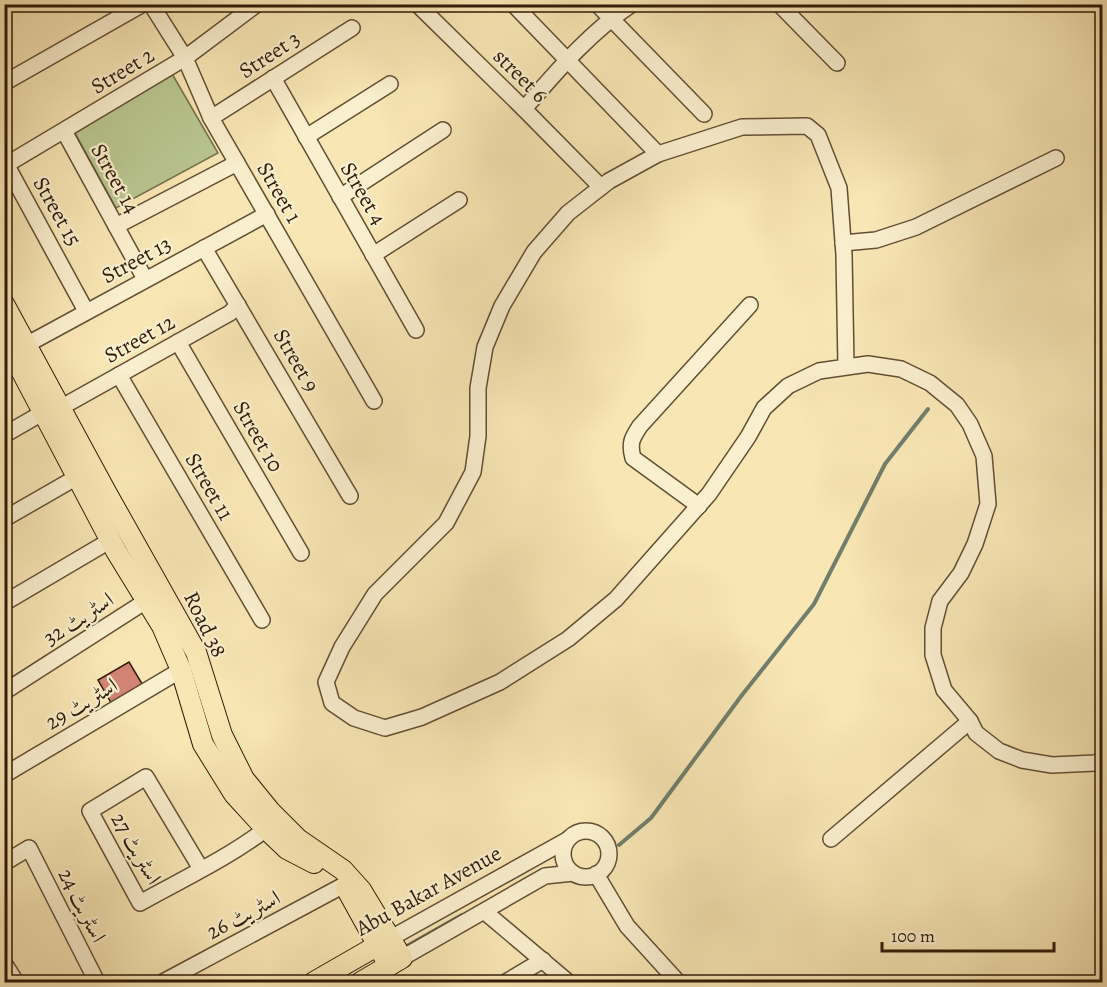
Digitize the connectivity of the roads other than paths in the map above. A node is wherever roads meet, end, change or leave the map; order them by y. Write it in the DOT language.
graph roads {
  1 [pos="143,4"];
  2 [pos="151,4"];
  3 [pos="257,4"];
  4 [pos="417,4"];
  5 [pos="513,4"];
  6 [pos="597,4"];
  7 [pos="632,4"];
  8 [pos="779,4"];
  9 [pos="239,10"];
  10 [pos="609,19"];
  11 [pos="352,28"];
  12 [pos="185,58"];
  13 [pos="566,61"];
  14 [pos="837,63"];
  15 [pos="273,78"];
  16 [pos="4,83"];
  17 [pos="390,84"];
  18 [pos="524,109"];
  19 [pos="704,114"];
  20 [pos="212,118"];
  21 [pos="443,130"];
  22 [pos="64,131"];
  23 [pos="306,137"];
  24 [pos="658,154"];
  25 [pos="1056,158"];
  26 [pos="237,163"];
  27 [pos="5,165"];
  28 [pos="596,183"];
  29 [pos="340,197"];
  30 [pos="459,200"];
  31 [pos="267,214"];
  32 [pos="116,226"];
  33 [pos="843,243"];
  34 [pos="204,248"];
  35 [pos="374,255"];
  36 [pos="146,279"];
  37 [pos="4,304"];
  38 [pos="238,304"];
  39 [pos="750,305"];
  40 [pos="86,311"];
  41 [pos="416,330"];
  42 [pos="178,342"];
  43 [pos="11,346"];
  44 [pos="846,367"];
  45 [pos="120,375"];
  46 [pos="374,401"];
  47 [pos="52,410"];
  48 [pos="4,435"];
  49 [pos="77,477"];
  50 [pos="350,496"];
  51 [pos="699,506"];
  52 [pos="4,519"];
  53 [pos="111,540"];
  54 [pos="301,553"];
  55 [pos="146,601"];
  56 [pos="4,603"];
  57 [pos="262,620"];
  58 [pos="181,670"];
  59 [pos="4,692"];
  60 [pos="970,721"];
  61 [pos="1102,760"];
  62 [pos="4,775"];
  63 [pos="266,829"];
  64 [pos="831,839"];
  65 [pos="567,840"];
  66 [pos="4,863"];
  67 [pos="201,869"];
  68 [pos="573,873"];
  69 [pos="596,874"];
  70 [pos="344,885"];
  71 [pos="485,912"];
  72 [pos="384,942"];
  73 [pos="543,960"];
  74 [pos="395,962"];
  75 [pos="4,963"];
  76 [pos="16,982"];
  77 [pos="98,982"];
  78 [pos="163,982"];
  79 [pos="314,982"];
  80 [pos="361,982"];
  81 [pos="506,982"];
  82 [pos="568,982"];
  83 [pos="678,982"];
  1 -- 16 [label="street"];
  2 -- 12 [label="street, Street 1"];
  3 -- 9 [label="street, Street 2"];
  4 -- 18 [label="street, street 6"];
  5 -- 13 [label="street"];
  6 -- 10 [label="street"];
  7 -- 10 [label="street"];
  8 -- 14 [label="street"];
  9 -- 12 [label="street, Street 2"];
  10 -- 13 [label="street"];
  10 -- 19 [label="street"];
  11 -- 15 [label="street, Street 3"];
  12 -- 20 [label="street, Street 1"];
  12 -- 22 [label="street, Street 2"];
  13 -- 18 [label="street"];
  13 -- 24 [label="street"];
  15 -- 20 [label="street, Street 3"];
  15 -- 23 [label="street, Street 4"];
  17 -- 23 [label="street"];
  18 -- 28 [label="street, street 6"];
  20 -- 26 [label="street, Street 1"];
  21 -- 29 [label="street"];
  22 -- 27 [label="street, Street 2"];
  22 -- 32 [label="street, Street 14"];
  23 -- 29 [label="street, Street 4"];
  24 -- 28 [label="street"];
  24 -- 33 [label="street"];
  25 -- 33 [label="street"];
  26 -- 31 [label="street, Street 1"];
  26 -- 32 [label="street"];
  27 -- 40 [label="street, Street 15"];
  28 -- 51 [label="street"];
  29 -- 35 [label="street, Street 4"];
  30 -- 35 [label="street"];
  31 -- 34 [label="street, Street 13"];
  31 -- 46 [label="street, Street 1"];
  32 -- 36 [label="street, Street 14"];
  33 -- 44 [label="street"];
  34 -- 36 [label="street, Street 13"];
  34 -- 38 [label="street, Street 9"];
  35 -- 41 [label="street, Street 4"];
  36 -- 40 [label="street, Street 13"];
  37 -- 43 [label="main road, Road 38"];
  38 -- 42 [label="street, Street 12"];
  38 -- 50 [label="street, Street 9"];
  39 -- 51 [label="street"];
  40 -- 43 [label="street, Street 13"];
  42 -- 45 [label="street, Street 12"];
  42 -- 54 [label="street, Street 10"];
  43 -- 47 [label="main road, Road 38"];
  44 -- 51 [label="street"];
  44 -- 60 [label="street"];
  45 -- 47 [label="street, Street 12"];
  45 -- 57 [label="street, Street 11"];
  47 -- 48 [label="street, Street 12"];
  47 -- 49 [label="main road, Road 38"];
  47 -- 72 [label="main road, Road 38"];
  49 -- 52 [label="street"];
  49 -- 53 [label="main road, Road 38"];
  53 -- 55 [label="main road, Road 38"];
  53 -- 56 [label="street"];
  55 -- 58 [label="main road, Road 38"];
  55 -- 59 [label="street, اسٹریٹ 32"];
  58 -- 62 [label="street, اسٹریٹ 29"];
  58 -- 63 [label="main road, Road 38"];
  60 -- 61 [label="street"];
  60 -- 64 [label="street"];
  63 -- 67 [label="street, اسٹریٹ 27"];
  63 -- 70 [label="main road, Road 38"];
  65 -- 68 [label="street"];
  65 -- 69 [label="street"];
  65 -- 72 [label="street, Abu Bakar Avenue"];
  66 -- 77 [label="street, اسٹریٹ 24"];
  67 -- 67 [label="street, اسٹریٹ 27"];
  68 -- 69 [label="street"];
  68 -- 71 [label="street, Abu Bakar Avenue"];
  69 -- 83 [label="street"];
  70 -- 72 [label="main road, Road 38"];
  70 -- 78 [label="street, اسٹریٹ 26"];
  71 -- 73 [label="street"];
  71 -- 74 [label="street, Abu Bakar Avenue"];
  72 -- 74 [label="main road"];
  72 -- 79 [label="main road, Abu Bakar Avenue"];
  73 -- 81 [label="street"];
  73 -- 82 [label="street"];
  74 -- 80 [label="main road, Abu Bakar Avenue"];
  75 -- 76 [label="street"];
}
